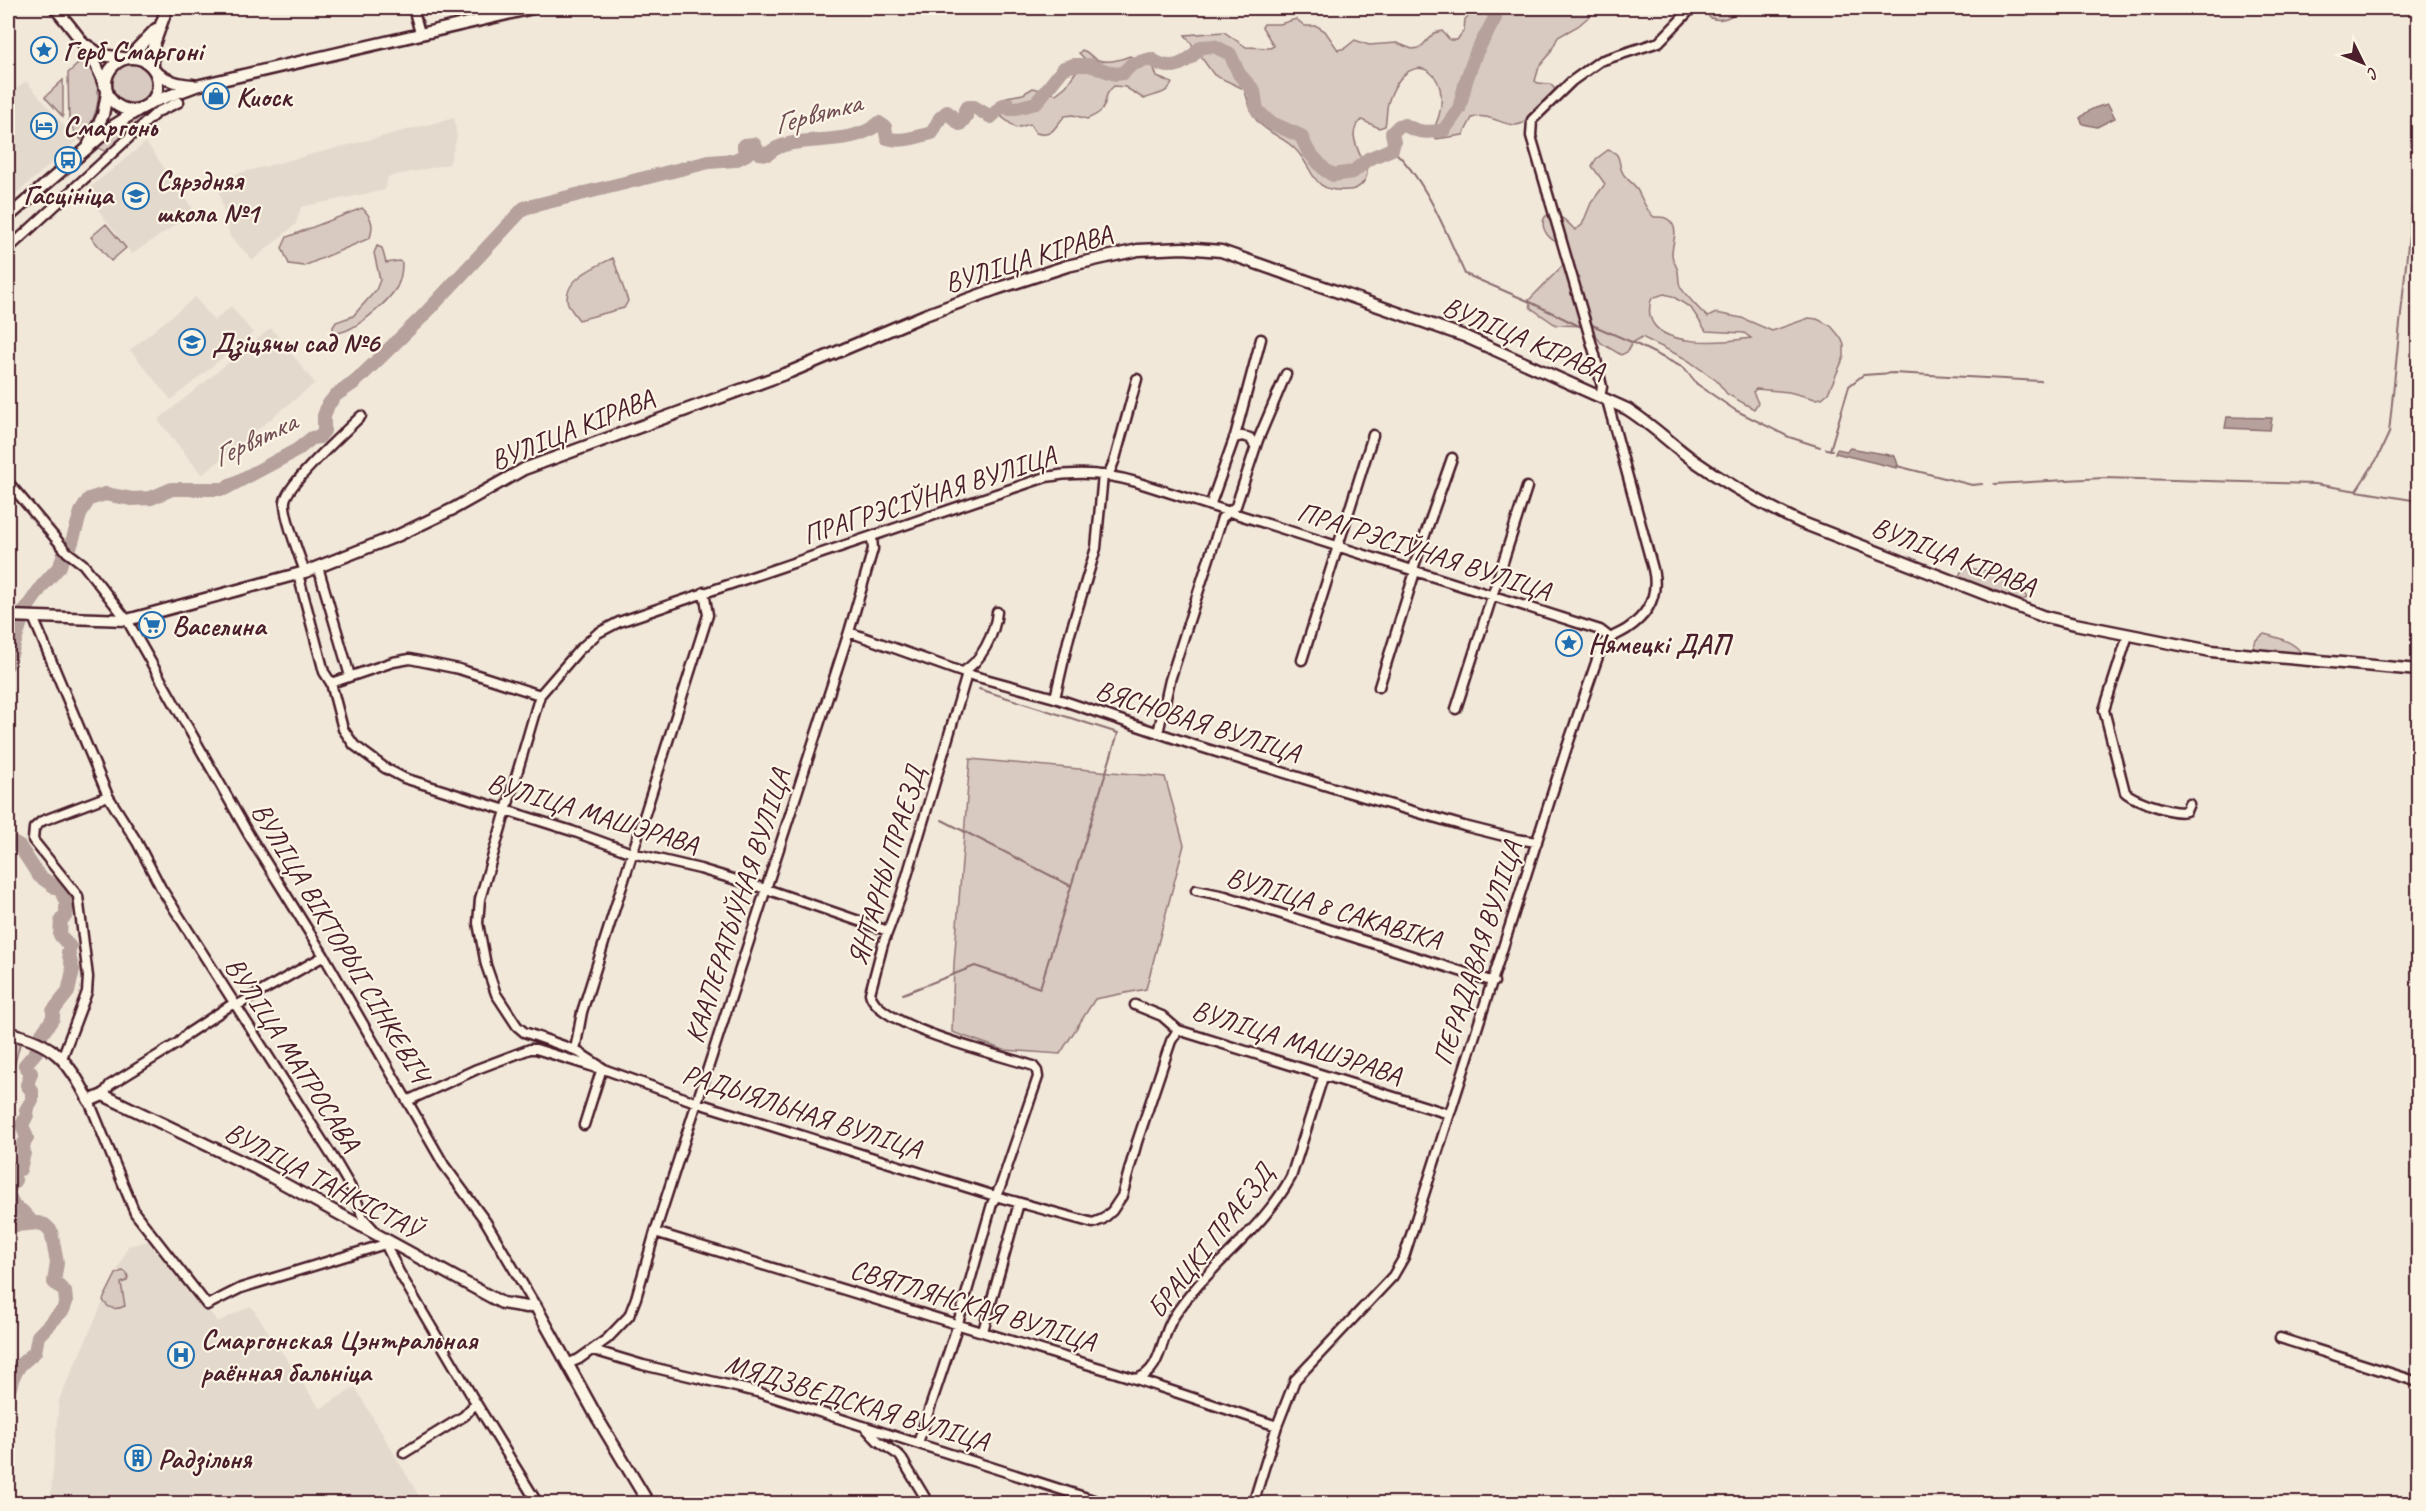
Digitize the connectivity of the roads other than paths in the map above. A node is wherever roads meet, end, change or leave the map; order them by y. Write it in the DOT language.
graph roads {
  1 [pos="55,8"];
  2 [pos="167,8"];
  3 [pos="413,8"];
  4 [pos="533,8"];
  5 [pos="1692,8"];
  6 [pos="492,11"];
  7 [pos="160,24"];
  8 [pos="420,33"];
  9 [pos="85,44"];
  10 [pos="126,57"];
  11 [pos="154,70"];
  12 [pos="196,86"];
  13 [pos="106,91"];
  14 [pos="179,102"];
  15 [pos="145,106"];
  16 [pos="86,149"];
  17 [pos="8,217"];
  18 [pos="8,249"];
  19 [pos="1261,339"];
  20 [pos="1286,374"];
  21 [pos="1137,379"];
  22 [pos="1604,399"];
  23 [pos="362,416"];
  24 [pos="1373,435"];
  25 [pos="1234,438"];
  26 [pos="1256,446"];
  27 [pos="1452,458"];
  28 [pos="1106,475"];
  29 [pos="8,482"];
  30 [pos="1527,487"];
  31 [pos="1210,506"];
  32 [pos="1229,513"];
  33 [pos="872,537"];
  34 [pos="1337,546"];
  35 [pos="318,567"];
  36 [pos="1414,570"];
  37 [pos="302,573"];
  38 [pos="704,592"];
  39 [pos="1492,596"];
  40 [pos="997,612"];
  41 [pos="13,616"];
  42 [pos="31,617"];
  43 [pos="127,620"];
  44 [pos="849,632"];
  45 [pos="2128,635"];
  46 [pos="1609,637"];
  47 [pos="1302,660"];
  48 [pos="2418,670"];
  49 [pos="964,673"];
  50 [pos="350,676"];
  51 [pos="331,683"];
  52 [pos="1379,687"];
  53 [pos="540,695"];
  54 [pos="1055,698"];
  55 [pos="1456,709"];
  56 [pos="1158,733"];
  57 [pos="108,796"];
  58 [pos="2189,804"];
  59 [pos="506,810"];
  60 [pos="1536,842"];
  61 [pos="633,854"];
  62 [pos="766,889"];
  63 [pos="1196,890"];
  64 [pos="888,931"];
  65 [pos="324,956"];
  66 [pos="1494,982"];
  67 [pos="235,1005"];
  68 [pos="1135,1005"];
  69 [pos="517,1026"];
  70 [pos="1178,1030"];
  71 [pos="8,1033"];
  72 [pos="530,1049"];
  73 [pos="573,1049"];
  74 [pos="557,1055"];
  75 [pos="62,1058"];
  76 [pos="602,1069"];
  77 [pos="1323,1077"];
  78 [pos="102,1095"];
  79 [pos="89,1101"];
  80 [pos="407,1101"];
  81 [pos="698,1103"];
  82 [pos="1449,1114"];
  83 [pos="584,1125"];
  84 [pos="995,1196"];
  85 [pos="1019,1203"];
  86 [pos="655,1232"];
  87 [pos="384,1240"];
  88 [pos="535,1305"];
  89 [pos="957,1323"];
  90 [pos="983,1331"];
  91 [pos="2280,1338"];
  92 [pos="593,1350"];
  93 [pos="567,1364"];
  94 [pos="1155,1365"];
  95 [pos="1136,1379"];
  96 [pos="2418,1382"];
  97 [pos="1165,1388"];
  98 [pos="476,1404"];
  99 [pos="864,1426"];
  100 [pos="1277,1426"];
  101 [pos="918,1443"];
  102 [pos="404,1453"];
  103 [pos="538,1503"];
  104 [pos="649,1503"];
  105 [pos="928,1503"];
  106 [pos="1106,1503"];
  107 [pos="1253,1503"];
  1 -- 9 [label="street"];
  2 -- 7 [label="street"];
  3 -- 8 [label="street"];
  4 -- 6 [label="street"];
  5 -- 22 [label="street"];
  6 -- 8 [label="street"];
  7 -- 10 [label="street"];
  7 -- 11 [label="street"];
  8 -- 12 [label="street"];
  9 -- 10 [label="street"];
  9 -- 13 [label="street"];
  10 -- 11 [label="street"];
  10 -- 13 [label="street"];
  11 -- 12 [label="street"];
  11 -- 15 [label="street"];
  12 -- 15 [label="street"];
  13 -- 15 [label="street"];
  13 -- 16 [label="street"];
  14 -- 18 [label="street"];
  15 -- 16 [label="street"];
  16 -- 17 [label="street"];
  19 -- 25 [label="street"];
  20 -- 26 [label="street"];
  21 -- 28 [label="street"];
  22 -- 35 [label="street, ВУЛІЦА КІРАВА"];
  22 -- 45 [label="street, ВУЛІЦА КІРАВА"];
  22 -- 46 [label="street"];
  23 -- 37 [label="street, ВУЛІЦА МАШЭРАВА"];
  24 -- 34 [label="street"];
  25 -- 26 [label="street"];
  25 -- 31 [label="street"];
  26 -- 32 [label="street"];
  27 -- 36 [label="street"];
  28 -- 31 [label="street, ПРАГРЭСІЎНАЯ ВУЛІЦА"];
  28 -- 33 [label="street, ПРАГРЭСІЎНАЯ ВУЛІЦА"];
  28 -- 54 [label="street"];
  29 -- 43 [label="street, ВУЛІЦА ВІКТОРЫІ СІНКЕВІЧ"];
  30 -- 39 [label="street"];
  31 -- 32 [label="street, ПРАГРЭСІЎНАЯ ВУЛІЦА"];
  32 -- 34 [label="street, ПРАГРЭСІЎНАЯ ВУЛІЦА"];
  32 -- 56 [label="street"];
  33 -- 38 [label="street, ПРАГРЭСІЎНАЯ ВУЛІЦА"];
  33 -- 44 [label="street, КААПЕРАТЫЎНАЯ ВУЛІЦА"];
  34 -- 36 [label="street, ПРАГРЭСІЎНАЯ ВУЛІЦА"];
  34 -- 47 [label="street"];
  35 -- 37 [label="street, ВУЛІЦА КІРАВА"];
  35 -- 50 [label="street"];
  36 -- 39 [label="street, ПРАГРЭСІЎНАЯ ВУЛІЦА"];
  36 -- 52 [label="street"];
  37 -- 43 [label="street, ВУЛІЦА КІРАВА"];
  37 -- 51 [label="street, ВУЛІЦА МАШЭРАВА"];
  38 -- 53 [label="street, ПРАГРЭСІЎНАЯ ВУЛІЦА"];
  38 -- 61 [label="street"];
  39 -- 46 [label="street, ПРАГРЭСІЎНАЯ ВУЛІЦА"];
  39 -- 55 [label="street"];
  40 -- 49 [label="street"];
  41 -- 42 [label="street, ВУЛІЦА КІРАВА"];
  42 -- 43 [label="street, ВУЛІЦА КІРАВА"];
  42 -- 57 [label="street, ВУЛІЦА МАТРОСАВА"];
  43 -- 65 [label="street, ВУЛІЦА ВІКТОРЫІ СІНКЕВІЧ"];
  44 -- 49 [label="street, ВЯСНОВАЯ ВУЛІЦА"];
  44 -- 62 [label="street, КААПЕРАТЫЎНАЯ ВУЛІЦА"];
  45 -- 48 [label="street, ВУЛІЦА КІРАВА"];
  45 -- 58 [label="street"];
  46 -- 60 [label="street, ПЕРАДАВАЯ ВУЛІЦА"];
  49 -- 54 [label="street, ВЯСНОВАЯ ВУЛІЦА"];
  49 -- 64 [label="street, ЯНТАРНЫ ПРАЕЗД"];
  50 -- 51 [label="street"];
  50 -- 53 [label="street"];
  51 -- 59 [label="street, ВУЛІЦА МАШЭРАВА"];
  53 -- 59 [label="street, ПРАГРЭСІЎНАЯ ВУЛІЦА"];
  54 -- 56 [label="street, ВЯСНОВАЯ ВУЛІЦА"];
  56 -- 60 [label="street, ВЯСНОВАЯ ВУЛІЦА"];
  57 -- 67 [label="street, ВУЛІЦА МАТРОСАВА"];
  57 -- 75 [label="street"];
  59 -- 61 [label="street, ВУЛІЦА МАШЭРАВА"];
  59 -- 69 [label="street"];
  60 -- 66 [label="street, ПЕРАДАВАЯ ВУЛІЦА"];
  61 -- 62 [label="street, ВУЛІЦА МАШЭРАВА"];
  61 -- 73 [label="street"];
  62 -- 64 [label="street, ВУЛІЦА МАШЭРАВА"];
  62 -- 81 [label="street, КААПЕРАТЫЎНАЯ ВУЛІЦА"];
  63 -- 66 [label="street, ВУЛІЦА 8 САКАВІКА"];
  64 -- 84 [label="street, ЯНТАРНЫ ПРАЕЗД"];
  65 -- 67 [label="street"];
  65 -- 80 [label="street, ВУЛІЦА ВІКТОРЫІ СІНКЕВІЧ"];
  66 -- 82 [label="street, ПЕРАДАВАЯ ВУЛІЦА"];
  67 -- 78 [label="street"];
  67 -- 87 [label="street, ВУЛІЦА МАТРОСАВА"];
  68 -- 70 [label="street, ВУЛІЦА МАШЭРАВА"];
  69 -- 72 [label="street"];
  69 -- 73 [label="street, РАДЫЯЛЬНАЯ ВУЛІЦА"];
  70 -- 77 [label="street, ВУЛІЦА МАШЭРАВА"];
  70 -- 85 [label="street, РАДЫЯЛЬНАЯ ВУЛІЦА"];
  71 -- 75 [label="street"];
  72 -- 74 [label="street"];
  72 -- 80 [label="street"];
  73 -- 74 [label="street"];
  73 -- 76 [label="street, РАДЫЯЛЬНАЯ ВУЛІЦА"];
  74 -- 76 [label="street"];
  75 -- 79 [label="street"];
  76 -- 81 [label="street, РАДЫЯЛЬНАЯ ВУЛІЦА"];
  76 -- 83 [label="street"];
  77 -- 82 [label="street, ВУЛІЦА МАШЭРАВА"];
  77 -- 94 [label="street, БРАЦКІ ПРАЕЗД"];
  78 -- 79 [label="street"];
  78 -- 87 [label="street, ВУЛІЦА ТАНКІСТАЎ"];
  79 -- 87 [label="street"];
  80 -- 88 [label="street, ВУЛІЦА ВІКТОРЫІ СІНКЕВІЧ"];
  81 -- 84 [label="street, РАДЫЯЛЬНАЯ ВУЛІЦА"];
  81 -- 86 [label="street, КААПЕРАТЫЎНАЯ ВУЛІЦА"];
  82 -- 100 [label="street, ПЕРАДАВАЯ ВУЛІЦА"];
  84 -- 85 [label="street, РАДЫЯЛЬНАЯ ВУЛІЦА"];
  84 -- 89 [label="street"];
  85 -- 90 [label="street"];
  86 -- 89 [label="street, СВЯТЛЯНСКАЯ ВУЛІЦА"];
  86 -- 92 [label="street, КААПЕРАТЫЎНАЯ ВУЛІЦА"];
  87 -- 88 [label="street, ВУЛІЦА ТАНКІСТАЎ"];
  87 -- 98 [label="street, ВУЛІЦА МАТРОСАВА"];
  88 -- 93 [label="street, ВУЛІЦА ВІКТОРЫІ СІНКЕВІЧ"];
  89 -- 90 [label="street, СВЯТЛЯНСКАЯ ВУЛІЦА"];
  89 -- 101 [label="street"];
  90 -- 95 [label="street, СВЯТЛЯНСКАЯ ВУЛІЦА"];
  91 -- 96 [label="street"];
  92 -- 93 [label="street, КААПЕРАТЫЎНАЯ ВУЛІЦА"];
  92 -- 99 [label="street, МЯДЗВЕДСКАЯ ВУЛІЦА"];
  93 -- 104 [label="street, ВУЛІЦА ВІКТОРЫІ СІНКЕВІЧ"];
  94 -- 95 [label="street, БРАЦКІ ПРАЕЗД"];
  94 -- 97 [label="street, БРАЦКІ ПРАЕЗД"];
  95 -- 97 [label="street, СВЯТЛЯНСКАЯ ВУЛІЦА"];
  97 -- 100 [label="street, СВЯТЛЯНСКАЯ ВУЛІЦА"];
  98 -- 102 [label="street"];
  98 -- 103 [label="street, ВУЛІЦА МАТРОСАВА"];
  99 -- 101 [label="street, МЯДЗВЕДСКАЯ ВУЛІЦА"];
  99 -- 105 [label="street"];
  100 -- 107 [label="street, ПЕРАДАВАЯ ВУЛІЦА"];
  101 -- 106 [label="street, МЯДЗВЕДСКАЯ ВУЛІЦА"];
}
